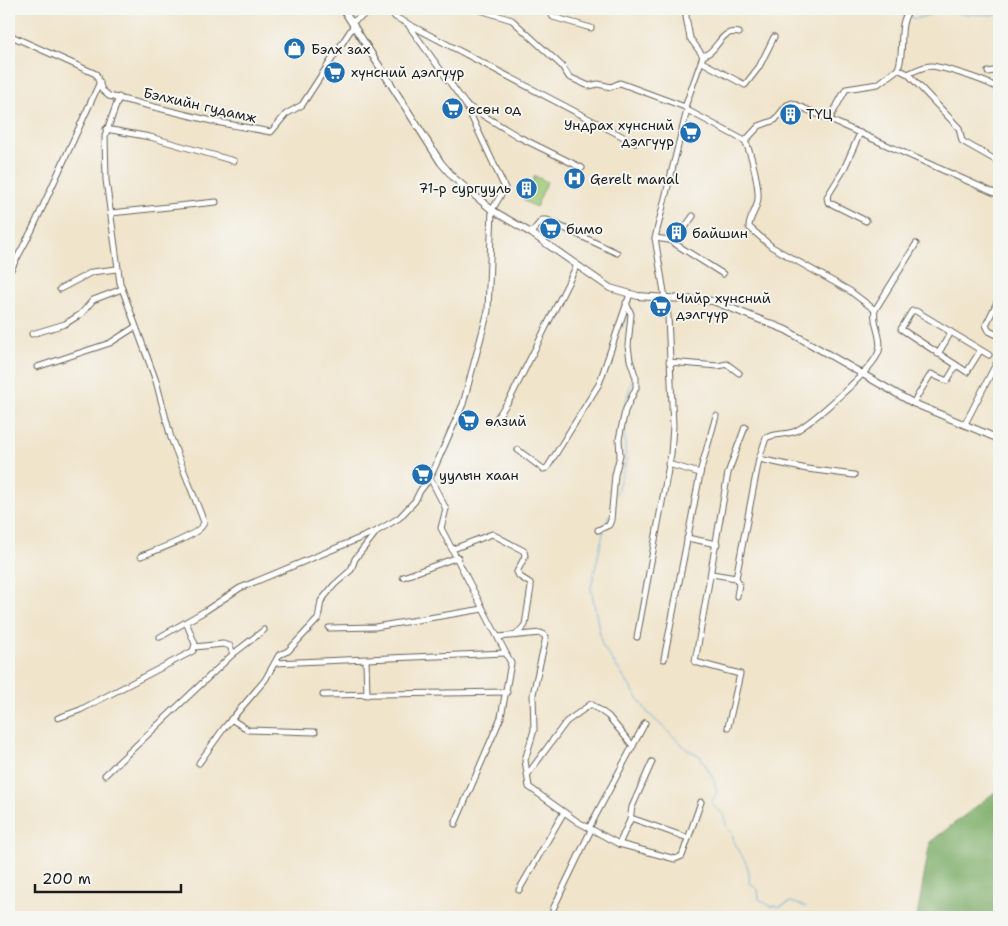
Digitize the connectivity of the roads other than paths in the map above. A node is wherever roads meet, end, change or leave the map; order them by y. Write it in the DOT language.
graph roads {
  1 [pos="343,9"];
  2 [pos="374,9"];
  3 [pos="390,9"];
  4 [pos="478,9"];
  5 [pos="548,9"];
  6 [pos="687,9"];
  7 [pos="910,9"];
  8 [pos="996,9"];
  9 [pos="999,10"];
  10 [pos="407,23"];
  11 [pos="353,24"];
  12 [pos="591,28"];
  13 [pos="739,33"];
  14 [pos="9,35"];
  15 [pos="774,37"];
  16 [pos="703,59"];
  17 [pos="898,69"];
  18 [pos="999,70"];
  19 [pos="988,72"];
  20 [pos="908,74"];
  21 [pos="100,82"];
  22 [pos="999,90"];
  23 [pos="118,97"];
  24 [pos="466,106"];
  25 [pos="686,108"];
  26 [pos="829,120"];
  27 [pos="106,129"];
  28 [pos="860,134"];
  29 [pos="746,141"];
  30 [pos="635,143"];
  31 [pos="234,161"];
  32 [pos="999,162"];
  33 [pos="582,168"];
  34 [pos="999,195"];
  35 [pos="216,202"];
  36 [pos="492,210"];
  37 [pos="111,213"];
  38 [pos="693,216"];
  39 [pos="866,221"];
  40 [pos="531,233"];
  41 [pos="654,238"];
  42 [pos="674,243"];
  43 [pos="916,244"];
  44 [pos="617,253"];
  45 [pos="9,259"];
  46 [pos="15,262"];
  47 [pos="578,265"];
  48 [pos="117,269"];
  49 [pos="9,273"];
  50 [pos="723,274"];
  51 [pos="60,289"];
  52 [pos="122,289"];
  53 [pos="630,294"];
  54 [pos="664,296"];
  55 [pos="999,298"];
  56 [pos="626,303"];
  57 [pos="875,310"];
  58 [pos="135,327"];
  59 [pos="951,332"];
  60 [pos="32,334"];
  61 [pos="999,336"];
  62 [pos="980,351"];
  63 [pos="938,354"];
  64 [pos="989,356"];
  65 [pos="999,358"];
  66 [pos="669,362"];
  67 [pos="956,366"];
  68 [pos="37,367"];
  69 [pos="739,373"];
  70 [pos="862,375"];
  71 [pos="913,403"];
  72 [pos="716,416"];
  73 [pos="494,421"];
  74 [pos="965,424"];
  75 [pos="745,427"];
  76 [pos="999,439"];
  77 [pos="518,450"];
  78 [pos="760,459"];
  79 [pos="668,464"];
  80 [pos="700,473"];
  81 [pos="854,475"];
  82 [pos="430,478"];
  83 [pos="601,529"];
  84 [pos="377,531"];
  85 [pos="688,538"];
  86 [pos="717,544"];
  87 [pos="454,549"];
  88 [pos="141,556"];
  89 [pos="458,557"];
  90 [pos="712,574"];
  91 [pos="403,577"];
  92 [pos="736,578"];
  93 [pos="737,596"];
  94 [pos="483,609"];
  95 [pos="186,622"];
  96 [pos="329,628"];
  97 [pos="264,630"];
  98 [pos="516,636"];
  99 [pos="160,637"];
  100 [pos="498,637"];
  101 [pos="637,637"];
  102 [pos="195,647"];
  103 [pos="505,653"];
  104 [pos="233,654"];
  105 [pos="664,659"];
  106 [pos="366,660"];
  107 [pos="275,663"];
  108 [pos="507,692"];
  109 [pos="323,695"];
  110 [pos="367,695"];
  111 [pos="58,718"];
  112 [pos="232,719"];
  113 [pos="645,723"];
  114 [pos="728,727"];
  115 [pos="315,732"];
  116 [pos="633,746"];
  117 [pos="652,762"];
  118 [pos="199,763"];
  119 [pos="528,774"];
  120 [pos="106,775"];
  121 [pos="701,802"];
  122 [pos="564,812"];
  123 [pos="631,818"];
  124 [pos="455,824"];
  125 [pos="590,829"];
  126 [pos="688,838"];
  127 [pos="619,844"];
  128 [pos="519,890"];
  129 [pos="553,909"];
  1 -- 11 [label="main road"];
  2 -- 11 [label="street"];
  3 -- 10 [label="street"];
  4 -- 25 [label="street"];
  5 -- 12 [label="street"];
  6 -- 16 [label="street"];
  7 -- 17 [label="street"];
  8 -- 9 [label="street"];
  10 -- 24 [label="street"];
  10 -- 30 [label="street"];
  11 -- 23 [label="street, Бэлхийн гудамж"];
  11 -- 36 [label="main road"];
  13 -- 16 [label="street"];
  14 -- 21 [label="street, Бэлхийн гудамж"];
  15 -- 16 [label="street"];
  16 -- 25 [label="street"];
  17 -- 20 [label="street"];
  17 -- 26 [label="street"];
  18 -- 19 [label="street"];
  20 -- 22 [label="street"];
  20 -- 32 [label="street"];
  21 -- 23 [label="street, Бэлхийн гудамж"];
  21 -- 46 [label="street"];
  23 -- 27 [label="street"];
  24 -- 33 [label="street"];
  24 -- 36 [label="street"];
  25 -- 29 [label="street"];
  25 -- 41 [label="street"];
  26 -- 28 [label="street"];
  26 -- 29 [label="street"];
  27 -- 31 [label="street"];
  27 -- 37 [label="street"];
  28 -- 34 [label="street"];
  28 -- 39 [label="street"];
  29 -- 57 [label="street"];
  35 -- 37 [label="street"];
  36 -- 40 [label="main road"];
  36 -- 82 [label="street"];
  37 -- 48 [label="street"];
  38 -- 42 [label="street"];
  40 -- 44 [label="street"];
  40 -- 47 [label="main road"];
  41 -- 42 [label="street"];
  41 -- 54 [label="street"];
  42 -- 50 [label="street"];
  43 -- 57 [label="street"];
  45 -- 46 [label="street"];
  46 -- 49 [label="street"];
  47 -- 53 [label="main road"];
  47 -- 73 [label="street"];
  48 -- 51 [label="street"];
  48 -- 52 [label="street"];
  52 -- 58 [label="street"];
  52 -- 60 [label="street"];
  53 -- 54 [label="main road"];
  53 -- 56 [label="street"];
  54 -- 66 [label="street"];
  54 -- 70 [label="main road"];
  55 -- 61 [label="street"];
  56 -- 77 [label="street"];
  56 -- 83 [label="street"];
  57 -- 70 [label="street"];
  58 -- 68 [label="street"];
  58 -- 88 [label="street"];
  59 -- 62 [label="street"];
  59 -- 63 [label="street"];
  59 -- 63 [label="street"];
  62 -- 64 [label="street"];
  62 -- 67 [label="street"];
  63 -- 67 [label="street"];
  65 -- 74 [label="street"];
  66 -- 69 [label="street"];
  66 -- 79 [label="street"];
  67 -- 71 [label="street"];
  70 -- 71 [label="main road"];
  70 -- 78 [label="street"];
  71 -- 74 [label="main road"];
  72 -- 80 [label="street"];
  74 -- 76 [label="main road"];
  75 -- 86 [label="street"];
  78 -- 81 [label="street"];
  78 -- 92 [label="street"];
  79 -- 80 [label="street"];
  79 -- 101 [label="street"];
  80 -- 85 [label="street"];
  82 -- 84 [label="street"];
  82 -- 87 [label="street"];
  84 -- 95 [label="street"];
  84 -- 107 [label="street"];
  85 -- 86 [label="street"];
  85 -- 105 [label="street"];
  86 -- 90 [label="street"];
  87 -- 89 [label="street"];
  87 -- 98 [label="street"];
  89 -- 91 [label="street"];
  89 -- 94 [label="street"];
  90 -- 92 [label="street"];
  90 -- 114 [label="street"];
  92 -- 93 [label="street"];
  94 -- 96 [label="street"];
  94 -- 100 [label="street"];
  95 -- 99 [label="street"];
  95 -- 102 [label="street"];
  97 -- 104 [label="street"];
  98 -- 100 [label="street"];
  98 -- 119 [label="street"];
  100 -- 103 [label="street"];
  102 -- 104 [label="street"];
  102 -- 111 [label="street"];
  103 -- 106 [label="street"];
  103 -- 108 [label="street"];
  104 -- 120 [label="street"];
  106 -- 107 [label="street"];
  106 -- 110 [label="street"];
  107 -- 112 [label="street"];
  108 -- 110 [label="street"];
  108 -- 124 [label="street"];
  109 -- 110 [label="street"];
  112 -- 115 [label="street"];
  112 -- 118 [label="street"];
  113 -- 116 [label="street"];
  116 -- 119 [label="street"];
  116 -- 125 [label="street"];
  117 -- 123 [label="street"];
  119 -- 122 [label="street"];
  121 -- 126 [label="street"];
  122 -- 125 [label="street"];
  122 -- 128 [label="street"];
  123 -- 126 [label="street"];
  123 -- 127 [label="street"];
  125 -- 127 [label="street"];
  125 -- 129 [label="street"];
  126 -- 127 [label="street"];
}
